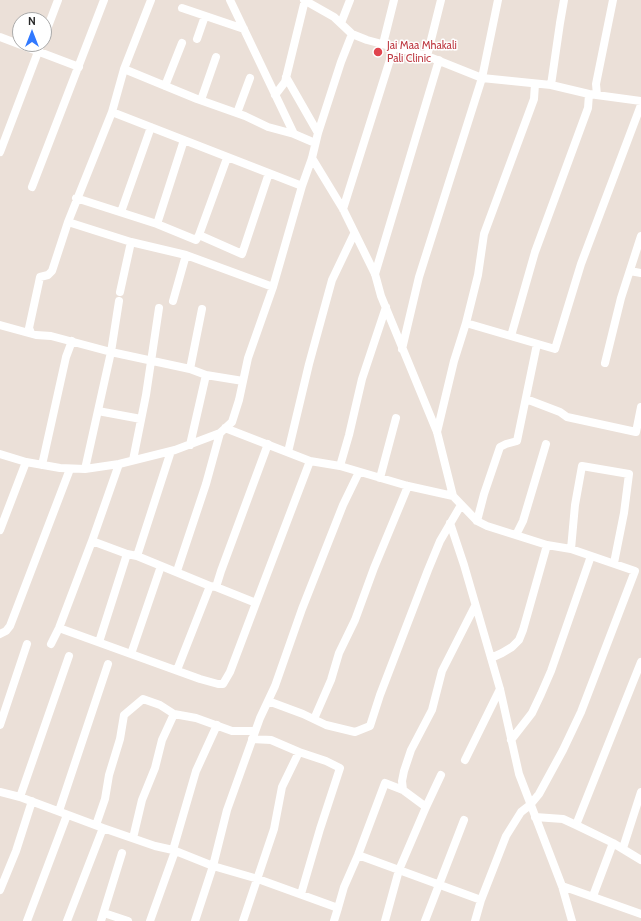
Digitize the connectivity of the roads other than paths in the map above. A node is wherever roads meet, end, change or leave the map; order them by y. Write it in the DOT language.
graph roads {
  1 [pos="58,0"];
  2 [pos="104,0"];
  3 [pos="151,0"];
  4 [pos="230,0"];
  5 [pos="305,0"];
  6 [pos="350,0"];
  7 [pos="394,0"];
  8 [pos="441,0"];
  9 [pos="498,0"];
  10 [pos="564,0"];
  11 [pos="613,0"];
  12 [pos="182,8"];
  13 [pos="52,15"];
  14 [pos="205,16"];
  15 [pos="341,23"];
  16 [pos="244,29"];
  17 [pos="352,34"];
  18 [pos="0,38"];
  19 [pos="197,39"];
  20 [pos="12,41"];
  21 [pos="182,43"];
  22 [pos="383,44"];
  23 [pos="394,47"];
  24 [pos="38,52"];
  25 [pos="48,52"];
  26 [pos="427,56"];
  27 [pos="216,57"];
  28 [pos="439,60"];
  29 [pos="79,67"];
  30 [pos="124,69"];
  31 [pos="286,77"];
  32 [pos="250,78"];
  33 [pos="482,78"];
  34 [pos="535,84"];
  35 [pos="551,85"];
  36 [pos="165,86"];
  37 [pos="275,95"];
  38 [pos="593,95"];
  39 [pos="201,100"];
  40 [pos="641,101"];
  41 [pos="641,105"];
  42 [pos="112,112"];
  43 [pos="237,113"];
  44 [pos="151,127"];
  45 [pos="318,133"];
  46 [pos="294,134"];
  47 [pos="184,140"];
  48 [pos="315,143"];
  49 [pos="0,152"];
  50 [pos="227,158"];
  51 [pos="312,158"];
  52 [pos="269,173"];
  53 [pos="302,186"];
  54 [pos="32,187"];
  55 [pos="76,198"];
  56 [pos="343,209"];
  57 [pos="121,212"];
  58 [pos="68,222"];
  59 [pos="157,224"];
  60 [pos="354,234"];
  61 [pos="199,235"];
  62 [pos="641,236"];
  63 [pos="131,242"];
  64 [pos="186,255"];
  65 [pos="630,270"];
  66 [pos="641,273"];
  67 [pos="375,274"];
  68 [pos="273,286"];
  69 [pos="120,292"];
  70 [pos="119,301"];
  71 [pos="173,301"];
  72 [pos="386,306"];
  73 [pos="159,308"];
  74 [pos="202,309"];
  75 [pos="466,323"];
  76 [pos="0,325"];
  77 [pos="31,333"];
  78 [pos="511,336"];
  79 [pos="72,341"];
  80 [pos="537,344"];
  81 [pos="402,349"];
  82 [pos="111,352"];
  83 [pos="150,361"];
  84 [pos="605,363"];
  85 [pos="190,369"];
  86 [pos="206,375"];
  87 [pos="243,381"];
  88 [pos="526,399"];
  89 [pos="641,407"];
  90 [pos="98,410"];
  91 [pos="396,418"];
  92 [pos="141,419"];
  93 [pos="222,431"];
  94 [pos="437,432"];
  95 [pos="638,433"];
  96 [pos="268,444"];
  97 [pos="546,444"];
  98 [pos="190,445"];
  99 [pos="171,451"];
  100 [pos="288,452"];
  101 [pos="0,454"];
  102 [pos="133,460"];
  103 [pos="310,461"];
  104 [pos="26,462"];
  105 [pos="119,464"];
  106 [pos="42,465"];
  107 [pos="340,466"];
  108 [pos="70,469"];
  109 [pos="85,469"];
  110 [pos="359,472"];
  111 [pos="380,478"];
  112 [pos="408,486"];
  113 [pos="453,496"];
  114 [pos="461,505"];
  115 [pos="477,521"];
  116 [pos="450,523"];
  117 [pos="0,530"];
  118 [pos="516,535"];
  119 [pos="92,541"];
  120 [pos="547,545"];
  121 [pos="571,549"];
  122 [pos="127,554"];
  123 [pos="137,556"];
  124 [pos="591,556"];
  125 [pos="614,563"];
  126 [pos="161,566"];
  127 [pos="177,571"];
  128 [pos="638,572"];
  129 [pos="213,586"];
  130 [pos="256,603"];
  131 [pos="475,606"];
  132 [pos="59,628"];
  133 [pos="0,634"];
  134 [pos="99,642"];
  135 [pos="27,644"];
  136 [pos="51,644"];
  137 [pos="131,654"];
  138 [pos="69,656"];
  139 [pos="491,658"];
  140 [pos="641,662"];
  141 [pos="108,664"];
  142 [pos="177,670"];
  143 [pos="500,689"];
  144 [pos="268,701"];
  145 [pos="174,714"];
  146 [pos="314,719"];
  147 [pos="0,725"];
  148 [pos="216,725"];
  149 [pos="254,735"];
  150 [pos="511,740"];
  151 [pos="300,752"];
  152 [pos="466,760"];
  153 [pos="440,776"];
  154 [pos="403,790"];
  155 [pos="0,792"];
  156 [pos="641,792"];
  157 [pos="20,797"];
  158 [pos="32,801"];
  159 [pos="530,805"];
  160 [pos="426,808"];
  161 [pos="63,813"];
  162 [pos="535,817"];
  163 [pos="464,820"];
  164 [pos="576,825"];
  165 [pos="99,826"];
  166 [pos="133,838"];
  167 [pos="613,843"];
  168 [pos="623,848"];
  169 [pos="174,852"];
  170 [pos="122,853"];
  171 [pos="358,855"];
  172 [pos="641,860"];
  173 [pos="213,866"];
  174 [pos="399,870"];
  175 [pos="258,879"];
  176 [pos="439,884"];
  177 [pos="562,886"];
  178 [pos="0,890"];
  179 [pos="301,894"];
  180 [pos="593,896"];
  181 [pos="481,900"];
  182 [pos="338,908"];
  183 [pos="104,912"];
  184 [pos="641,914"];
  185 [pos="27,921"];
  186 [pos="67,921"];
  187 [pos="101,921"];
  188 [pos="128,921"];
  189 [pos="150,921"];
  190 [pos="195,921"];
  191 [pos="243,921"];
  192 [pos="334,921"];
  193 [pos="385,921"];
  194 [pos="425,921"];
  195 [pos="475,921"];
  196 [pos="572,921"];
  1 -- 13 [label="street"];
  2 -- 29 [label="street"];
  3 -- 30 [label="street"];
  4 -- 16 [label="street"];
  5 -- 15 [label="street"];
  5 -- 31 [label="street"];
  6 -- 15 [label="street"];
  7 -- 22 [label="street"];
  8 -- 26 [label="street"];
  9 -- 33 [label="street"];
  10 -- 35 [label="street"];
  11 -- 38 [label="street"];
  12 -- 14 [label="street"];
  14 -- 16 [label="street"];
  14 -- 19 [label="street"];
  15 -- 17 [label="street"];
  16 -- 37 [label="street"];
  17 -- 22 [label="street"];
  17 -- 45 [label="street"];
  18 -- 20 [label="street"];
  21 -- 36 [label="street"];
  22 -- 23 [label="street"];
  23 -- 26 [label="street"];
  23 -- 56 [label="street"];
  24 -- 49 [label="street"];
  25 -- 29 [label="street"];
  26 -- 28 [label="street"];
  27 -- 39 [label="street"];
  28 -- 33 [label="street"];
  28 -- 67 [label="street"];
  29 -- 54 [label="street"];
  30 -- 36 [label="street"];
  30 -- 42 [label="street"];
  31 -- 37 [label="street"];
  31 -- 45 [label="street"];
  32 -- 43 [label="street"];
  33 -- 34 [label="street"];
  33 -- 81 [label="street"];
  34 -- 35 [label="street"];
  34 -- 75 [label="street"];
  35 -- 38 [label="street"];
  36 -- 39 [label="street"];
  37 -- 46 [label="street"];
  38 -- 40 [label="street"];
  38 -- 78 [label="street"];
  39 -- 43 [label="street"];
  41 -- 80 [label="street"];
  42 -- 44 [label="street"];
  42 -- 55 [label="street"];
  43 -- 46 [label="street"];
  44 -- 47 [label="street"];
  44 -- 57 [label="street"];
  45 -- 48 [label="street"];
  46 -- 48 [label="street"];
  47 -- 50 [label="street"];
  47 -- 59 [label="street"];
  48 -- 51 [label="street"];
  50 -- 52 [label="street"];
  50 -- 61 [label="street"];
  51 -- 53 [label="street"];
  51 -- 56 [label="street"];
  52 -- 53 [label="street"];
  52 -- 61 [label="street"];
  53 -- 68 [label="street"];
  55 -- 57 [label="street"];
  55 -- 58 [label="street"];
  56 -- 60 [label="street"];
  57 -- 59 [label="street"];
  58 -- 63 [label="street"];
  58 -- 77 [label="street"];
  59 -- 61 [label="street"];
  60 -- 67 [label="street"];
  60 -- 100 [label="street"];
  62 -- 65 [label="street"];
  63 -- 64 [label="street"];
  63 -- 69 [label="street"];
  64 -- 68 [label="street"];
  64 -- 71 [label="street"];
  65 -- 66 [label="street"];
  65 -- 84 [label="street"];
  67 -- 72 [label="street"];
  68 -- 87 [label="street"];
  70 -- 82 [label="street"];
  72 -- 81 [label="street"];
  72 -- 107 [label="street"];
  73 -- 83 [label="street"];
  74 -- 85 [label="street"];
  75 -- 78 [label="street"];
  75 -- 94 [label="street"];
  76 -- 77 [label="street"];
  77 -- 79 [label="street"];
  78 -- 80 [label="street"];
  79 -- 82 [label="street"];
  79 -- 106 [label="street"];
  80 -- 88 [label="street"];
  81 -- 94 [label="street"];
  82 -- 83 [label="street"];
  82 -- 90 [label="street"];
  83 -- 85 [label="street"];
  83 -- 92 [label="street"];
  85 -- 86 [label="street"];
  86 -- 87 [label="street"];
  86 -- 98 [label="street"];
  87 -- 93 [label="street"];
  88 -- 95 [label="street"];
  88 -- 115 [label="street"];
  89 -- 95 [label="street"];
  90 -- 92 [label="street"];
  90 -- 109 [label="street"];
  91 -- 111 [label="street"];
  92 -- 102 [label="street"];
  93 -- 96 [label="street"];
  93 -- 98 [label="street"];
  93 -- 127 [label="street"];
  94 -- 113 [label="street"];
  96 -- 100 [label="street"];
  96 -- 129 [label="street"];
  97 -- 118 [label="street"];
  98 -- 99 [label="street"];
  99 -- 102 [label="street"];
  99 -- 123 [label="street"];
  100 -- 103 [label="street"];
  101 -- 104 [label="street"];
  102 -- 105 [label="street"];
  103 -- 107 [label="street"];
  103 -- 130 [label="street"];
  104 -- 106 [label="street"];
  104 -- 117 [label="street"];
  105 -- 109 [label="street"];
  105 -- 119 [label="street"];
  106 -- 108 [label="street"];
  107 -- 110 [label="street"];
  108 -- 109 [label="street"];
  108 -- 133 [label="street"];
  110 -- 111 [label="street"];
  110 -- 144 [label="street"];
  111 -- 112 [label="street"];
  112 -- 113 [label="street"];
  112 -- 146 [label="street"];
  113 -- 114 [label="street"];
  114 -- 115 [label="street"];
  114 -- 116 [label="street"];
  115 -- 118 [label="street"];
  116 -- 131 [label="street"];
  116 -- 146 [label="street"];
  118 -- 120 [label="street"];
  119 -- 122 [label="street"];
  119 -- 132 [label="street"];
  120 -- 121 [label="street"];
  120 -- 139 [label="street"];
  121 -- 124 [label="street"];
  121 -- 125 [label="street"];
  122 -- 123 [label="street"];
  122 -- 134 [label="street"];
  123 -- 126 [label="street"];
  124 -- 125 [label="street"];
  124 -- 150 [label="street"];
  125 -- 128 [label="street"];
  126 -- 127 [label="street"];
  126 -- 137 [label="street"];
  127 -- 129 [label="street"];
  128 -- 159 [label="street"];
  129 -- 130 [label="street"];
  129 -- 142 [label="street"];
  130 -- 142 [label="street"];
  131 -- 139 [label="street"];
  131 -- 154 [label="street"];
  132 -- 134 [label="street"];
  132 -- 136 [label="street"];
  134 -- 137 [label="street"];
  135 -- 147 [label="street"];
  137 -- 142 [label="street"];
  138 -- 157 [label="street"];
  139 -- 143 [label="street"];
  140 -- 164 [label="street"];
  141 -- 161 [label="street"];
  143 -- 150 [label="street"];
  143 -- 152 [label="street"];
  144 -- 146 [label="street"];
  144 -- 149 [label="street"];
  145 -- 148 [label="street"];
  145 -- 165 [label="street"];
  145 -- 166 [label="street"];
  148 -- 149 [label="street"];
  148 -- 169 [label="street"];
  149 -- 151 [label="street"];
  149 -- 173 [label="street"];
  150 -- 159 [label="street"];
  151 -- 175 [label="street"];
  151 -- 179 [label="street"];
  153 -- 160 [label="street"];
  154 -- 160 [label="street"];
  154 -- 171 [label="street"];
  155 -- 157 [label="street"];
  156 -- 168 [label="street"];
  157 -- 158 [label="street"];
  158 -- 161 [label="street"];
  158 -- 178 [label="street"];
  159 -- 162 [label="street"];
  159 -- 181 [label="street"];
  160 -- 174 [label="street"];
  161 -- 165 [label="street"];
  161 -- 185 [label="street"];
  162 -- 164 [label="street"];
  162 -- 177 [label="street"];
  163 -- 176 [label="street"];
  164 -- 167 [label="street"];
  165 -- 166 [label="street"];
  165 -- 186 [label="street"];
  166 -- 169 [label="street"];
  167 -- 168 [label="street"];
  167 -- 180 [label="street"];
  168 -- 172 [label="street"];
  169 -- 173 [label="street"];
  169 -- 189 [label="street"];
  170 -- 183 [label="street"];
  171 -- 174 [label="street"];
  171 -- 182 [label="street"];
  173 -- 175 [label="street"];
  173 -- 190 [label="street"];
  174 -- 176 [label="street"];
  174 -- 193 [label="street"];
  175 -- 179 [label="street"];
  175 -- 191 [label="street"];
  176 -- 181 [label="street"];
  176 -- 194 [label="street"];
  177 -- 180 [label="street"];
  177 -- 196 [label="street"];
  179 -- 182 [label="street"];
  180 -- 184 [label="street"];
  181 -- 195 [label="street"];
  182 -- 192 [label="street"];
  183 -- 187 [label="street"];
  183 -- 188 [label="street"];
}
